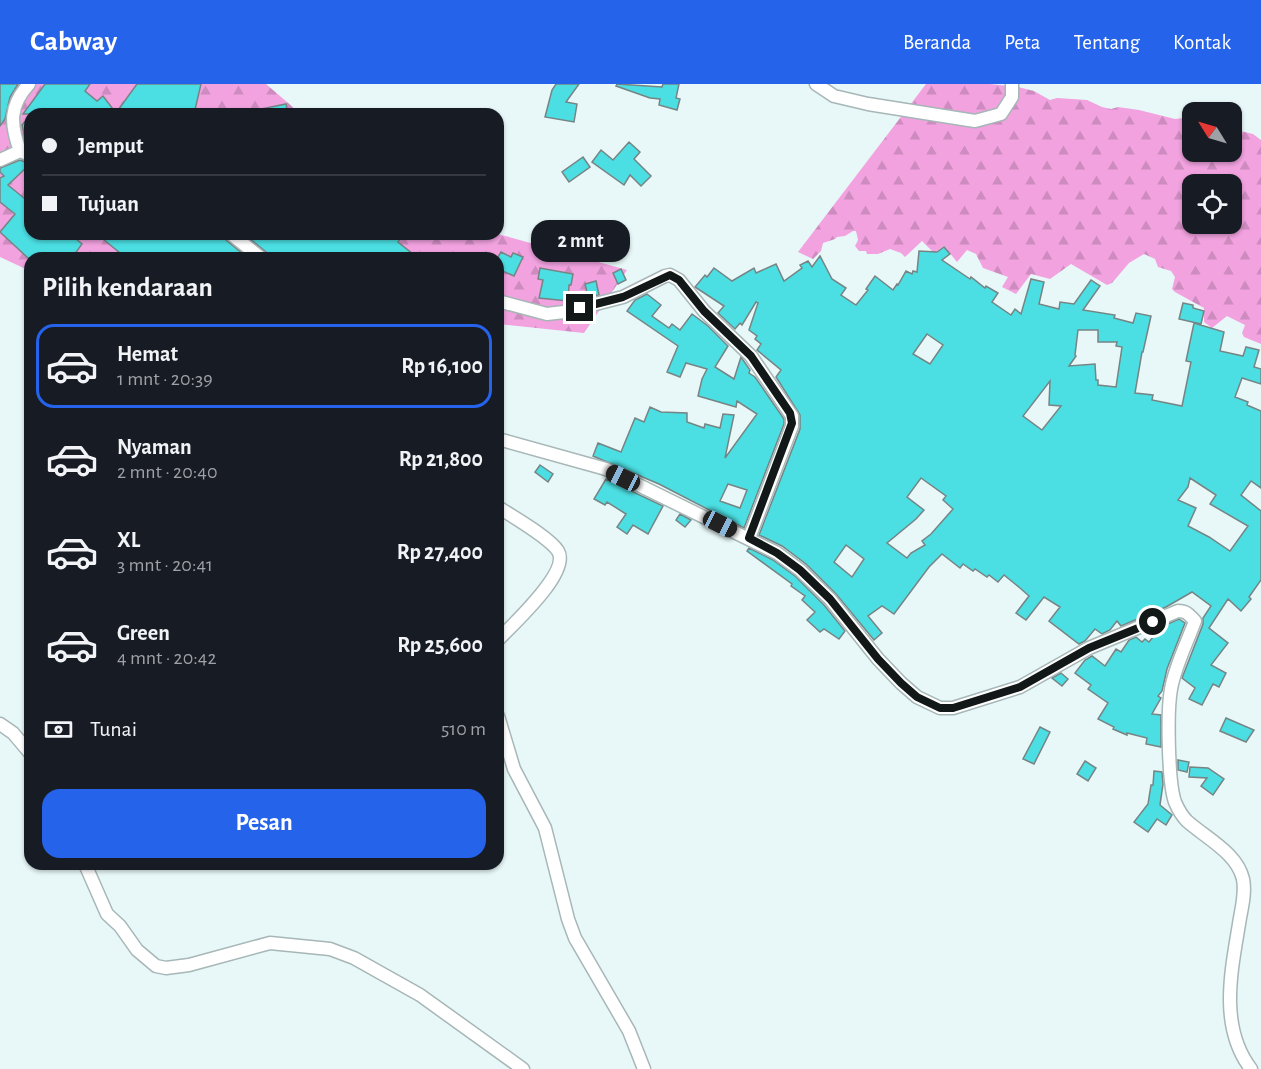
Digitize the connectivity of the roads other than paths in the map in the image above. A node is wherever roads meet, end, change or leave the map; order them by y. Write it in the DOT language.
graph roads {
  1 [pos="29,84"];
  2 [pos="816,84"];
  3 [pos="1012,84"];
  4 [pos="24,151"];
  5 [pos="24,153"];
  6 [pos="0,160"];
  7 [pos="238,240"];
  8 [pos="254,252"];
  9 [pos="504,303"];
  10 [pos="504,441"];
  11 [pos="504,511"];
  12 [pos="749,538"];
  13 [pos="504,634"];
  14 [pos="0,724"];
  15 [pos="504,736"];
  16 [pos="24,746"];
  17 [pos="88,870"];
  18 [pos="523,1069"];
  19 [pos="644,1069"];
  20 [pos="1251,1069"];
  1 -- 4 [label="street"];
  2 -- 3 [label="street"];
  5 -- 6 [label="street"];
  7 -- 8 [label="street"];
  9 -- 12 [label="street"];
  10 -- 12 [label="street"];
  11 -- 13 [label="street"];
  12 -- 20 [label="street"];
  14 -- 16 [label="street"];
  15 -- 19 [label="street"];
  17 -- 18 [label="street"];
}
